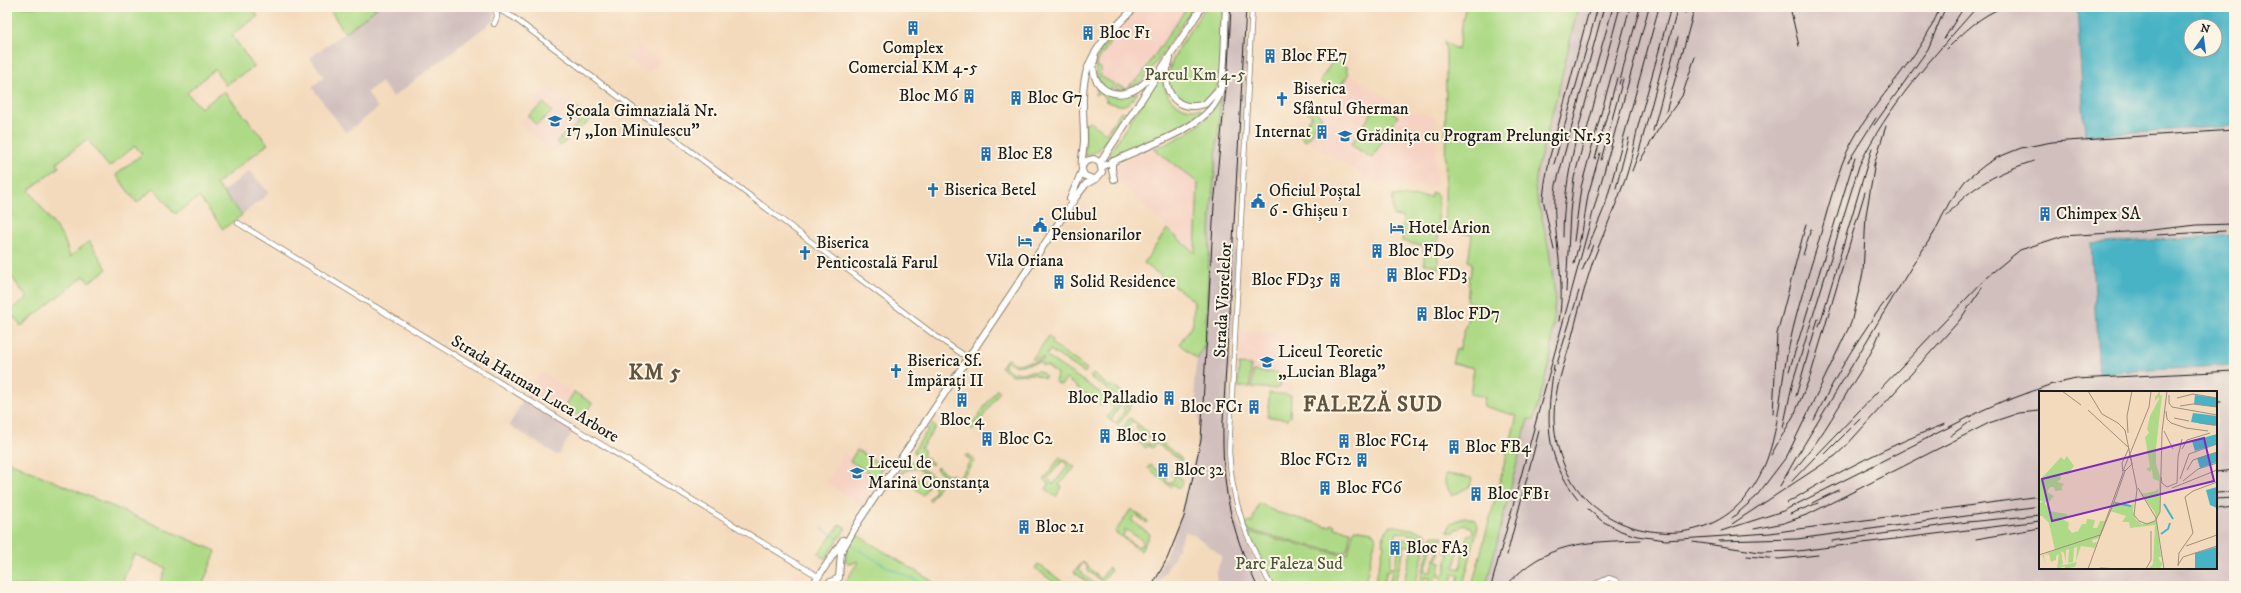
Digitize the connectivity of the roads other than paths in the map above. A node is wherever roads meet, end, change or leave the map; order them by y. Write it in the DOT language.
graph roads {
  1 [pos="1135,7"];
  2 [pos="1226,7"];
  3 [pos="1252,7"];
  4 [pos="495,8"];
  5 [pos="1199,8"];
  6 [pos="494,24"];
  7 [pos="1176,45"];
  8 [pos="1098,48"];
  9 [pos="1151,77"];
  10 [pos="1221,82"];
  11 [pos="1208,103"];
  12 [pos="1205,113"];
  13 [pos="1094,159"];
  14 [pos="1112,161"];
  15 [pos="1101,165"];
  16 [pos="1082,168"];
  17 [pos="1093,179"];
  18 [pos="1114,179"];
  19 [pos="238,223"];
  20 [pos="966,357"];
  21 [pos="974,362"];
  22 [pos="826,565"];
  23 [pos="840,573"];
  24 [pos="819,576"];
  25 [pos="832,582"];
  26 [pos="812,586"];
  27 [pos="822,586"];
  28 [pos="1271,586"];
  29 [pos="1591,586"];
  30 [pos="1621,586"];
  1 -- 8 [label="main road"];
  2 -- 10 [label="main road"];
  3 -- 28 [label="street, Strada Viorelelor"];
  4 -- 6 [label="street"];
  4 -- 20 [label="street"];
  5 -- 7 [label="main road"];
  5 -- 9 [label="main road"];
  7 -- 11 [label="main road"];
  7 -- 15 [label="main road"];
  8 -- 9 [label="main road"];
  8 -- 16 [label="main road"];
  9 -- 13 [label="main road"];
  10 -- 11 [label="main road"];
  10 -- 12 [label="main road"];
  11 -- 12 [label="main road"];
  12 -- 14 [label="main road"];
  13 -- 15 [label="main road"];
  13 -- 16 [label="main road"];
  14 -- 15 [label="main road"];
  14 -- 18 [label="main road"];
  15 -- 17 [label="main road"];
  16 -- 17 [label="main road"];
  16 -- 20 [label="main road"];
  17 -- 20 [label="main road"];
  19 -- 24 [label="street, Strada Hatman Luca Arbore"];
  20 -- 21 [label="street"];
  20 -- 22 [label="main road"];
  20 -- 23 [label="main road"];
  22 -- 23 [label="main road"];
  22 -- 24 [label="main road"];
  23 -- 25 [label="main road"];
  24 -- 25 [label="main road"];
  24 -- 26 [label="main road"];
  25 -- 27 [label="main road"];
  29 -- 30 [label="street"];
}
